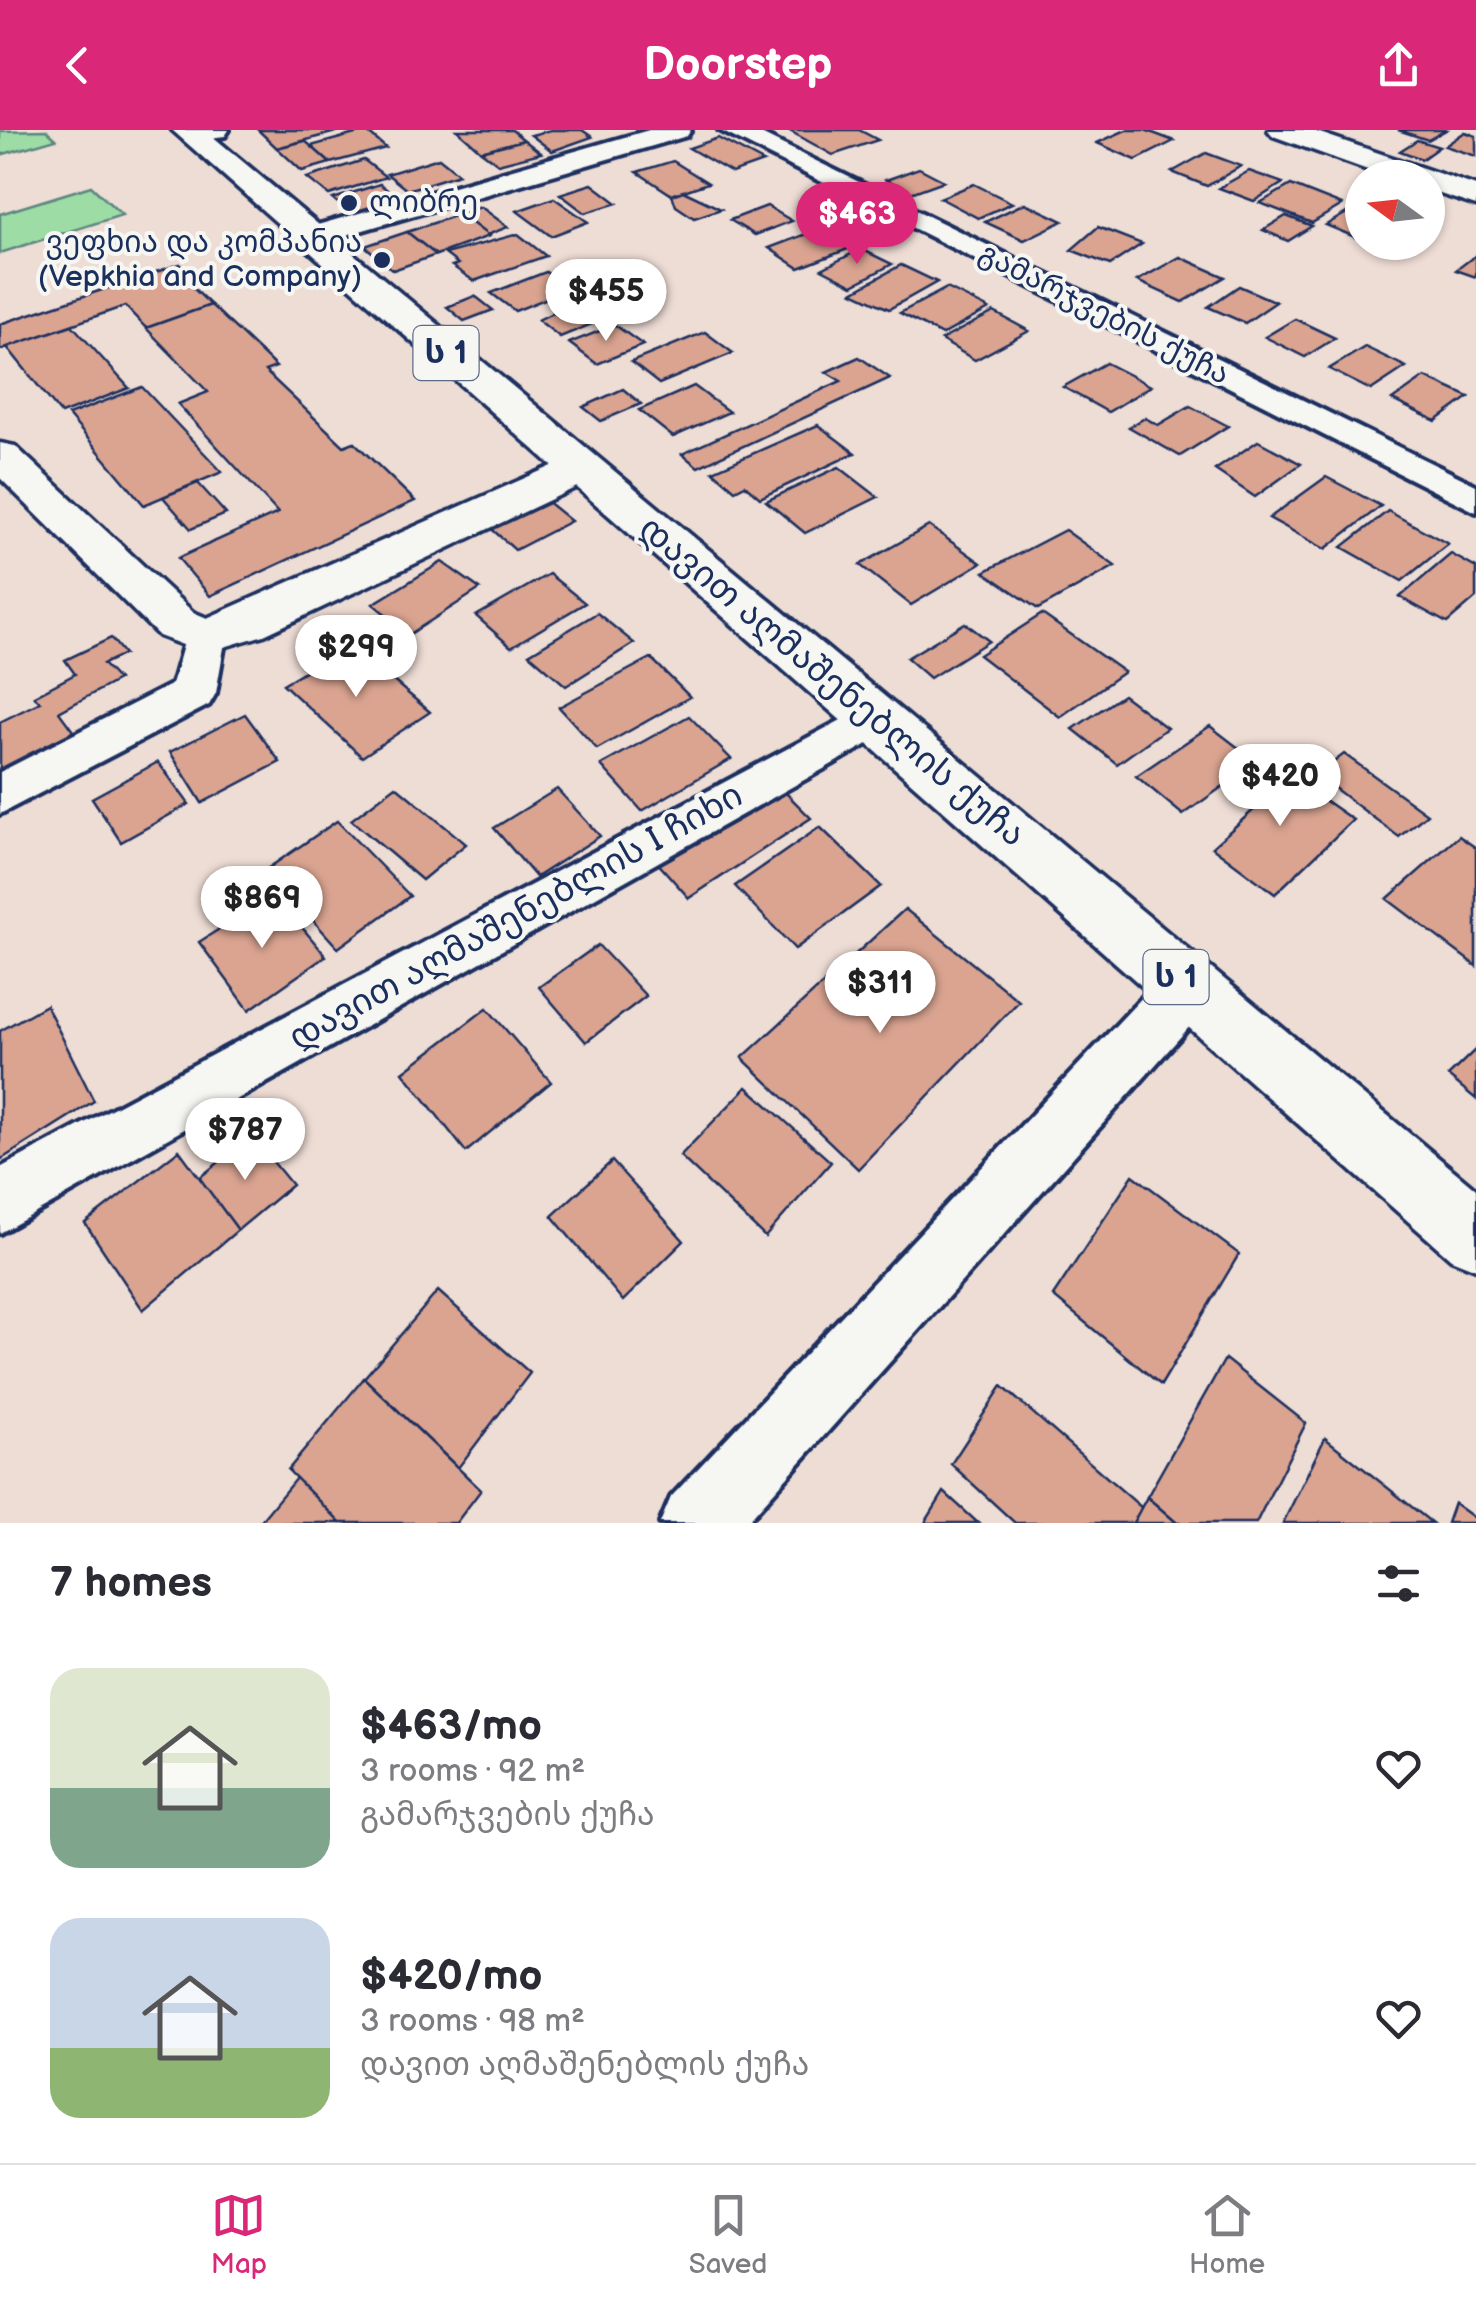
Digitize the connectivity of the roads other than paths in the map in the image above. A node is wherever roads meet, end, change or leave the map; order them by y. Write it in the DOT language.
graph roads {
  1 [pos="678,130"];
  2 [pos="732,130"];
  3 [pos="1283,130"];
  4 [pos="199,132"];
  5 [pos="1369,160"];
  6 [pos="1445,186"];
  7 [pos="1476,196"];
  8 [pos="311,236"];
  9 [pos="0,455"];
  10 [pos="581,468"];
  11 [pos="1476,500"];
  12 [pos="204,636"];
  13 [pos="875,719"];
  14 [pos="0,795"];
  15 [pos="1188,988"];
  16 [pos="0,1202"];
  17 [pos="1476,1234"];
  18 [pos="697,1523"];
  1 -- 8 [label="street"];
  2 -- 11 [label="street, გამარჯვების ქუჩა"];
  3 -- 5 [label="main road"];
  4 -- 8 [label="main road, დავით აღმაშენებლის ქუჩა / ს 1"];
  6 -- 7 [label="main road"];
  8 -- 10 [label="main road, დავით აღმაშენებლის ქუჩა / ს 1"];
  9 -- 12 [label="main road"];
  10 -- 12 [label="main road"];
  10 -- 13 [label="main road, დავით აღმაშენებლის ქუჩა / ს 1"];
  12 -- 14 [label="street"];
  13 -- 15 [label="main road, დავით აღმაშენებლის ქუჩა / ს 1"];
  13 -- 16 [label="street, დავით აღმაშენებლის I ჩიხი"];
  15 -- 17 [label="main road, დავით აღმაშენებლის ქუჩა / ს 1"];
  15 -- 18 [label="street"];
}
